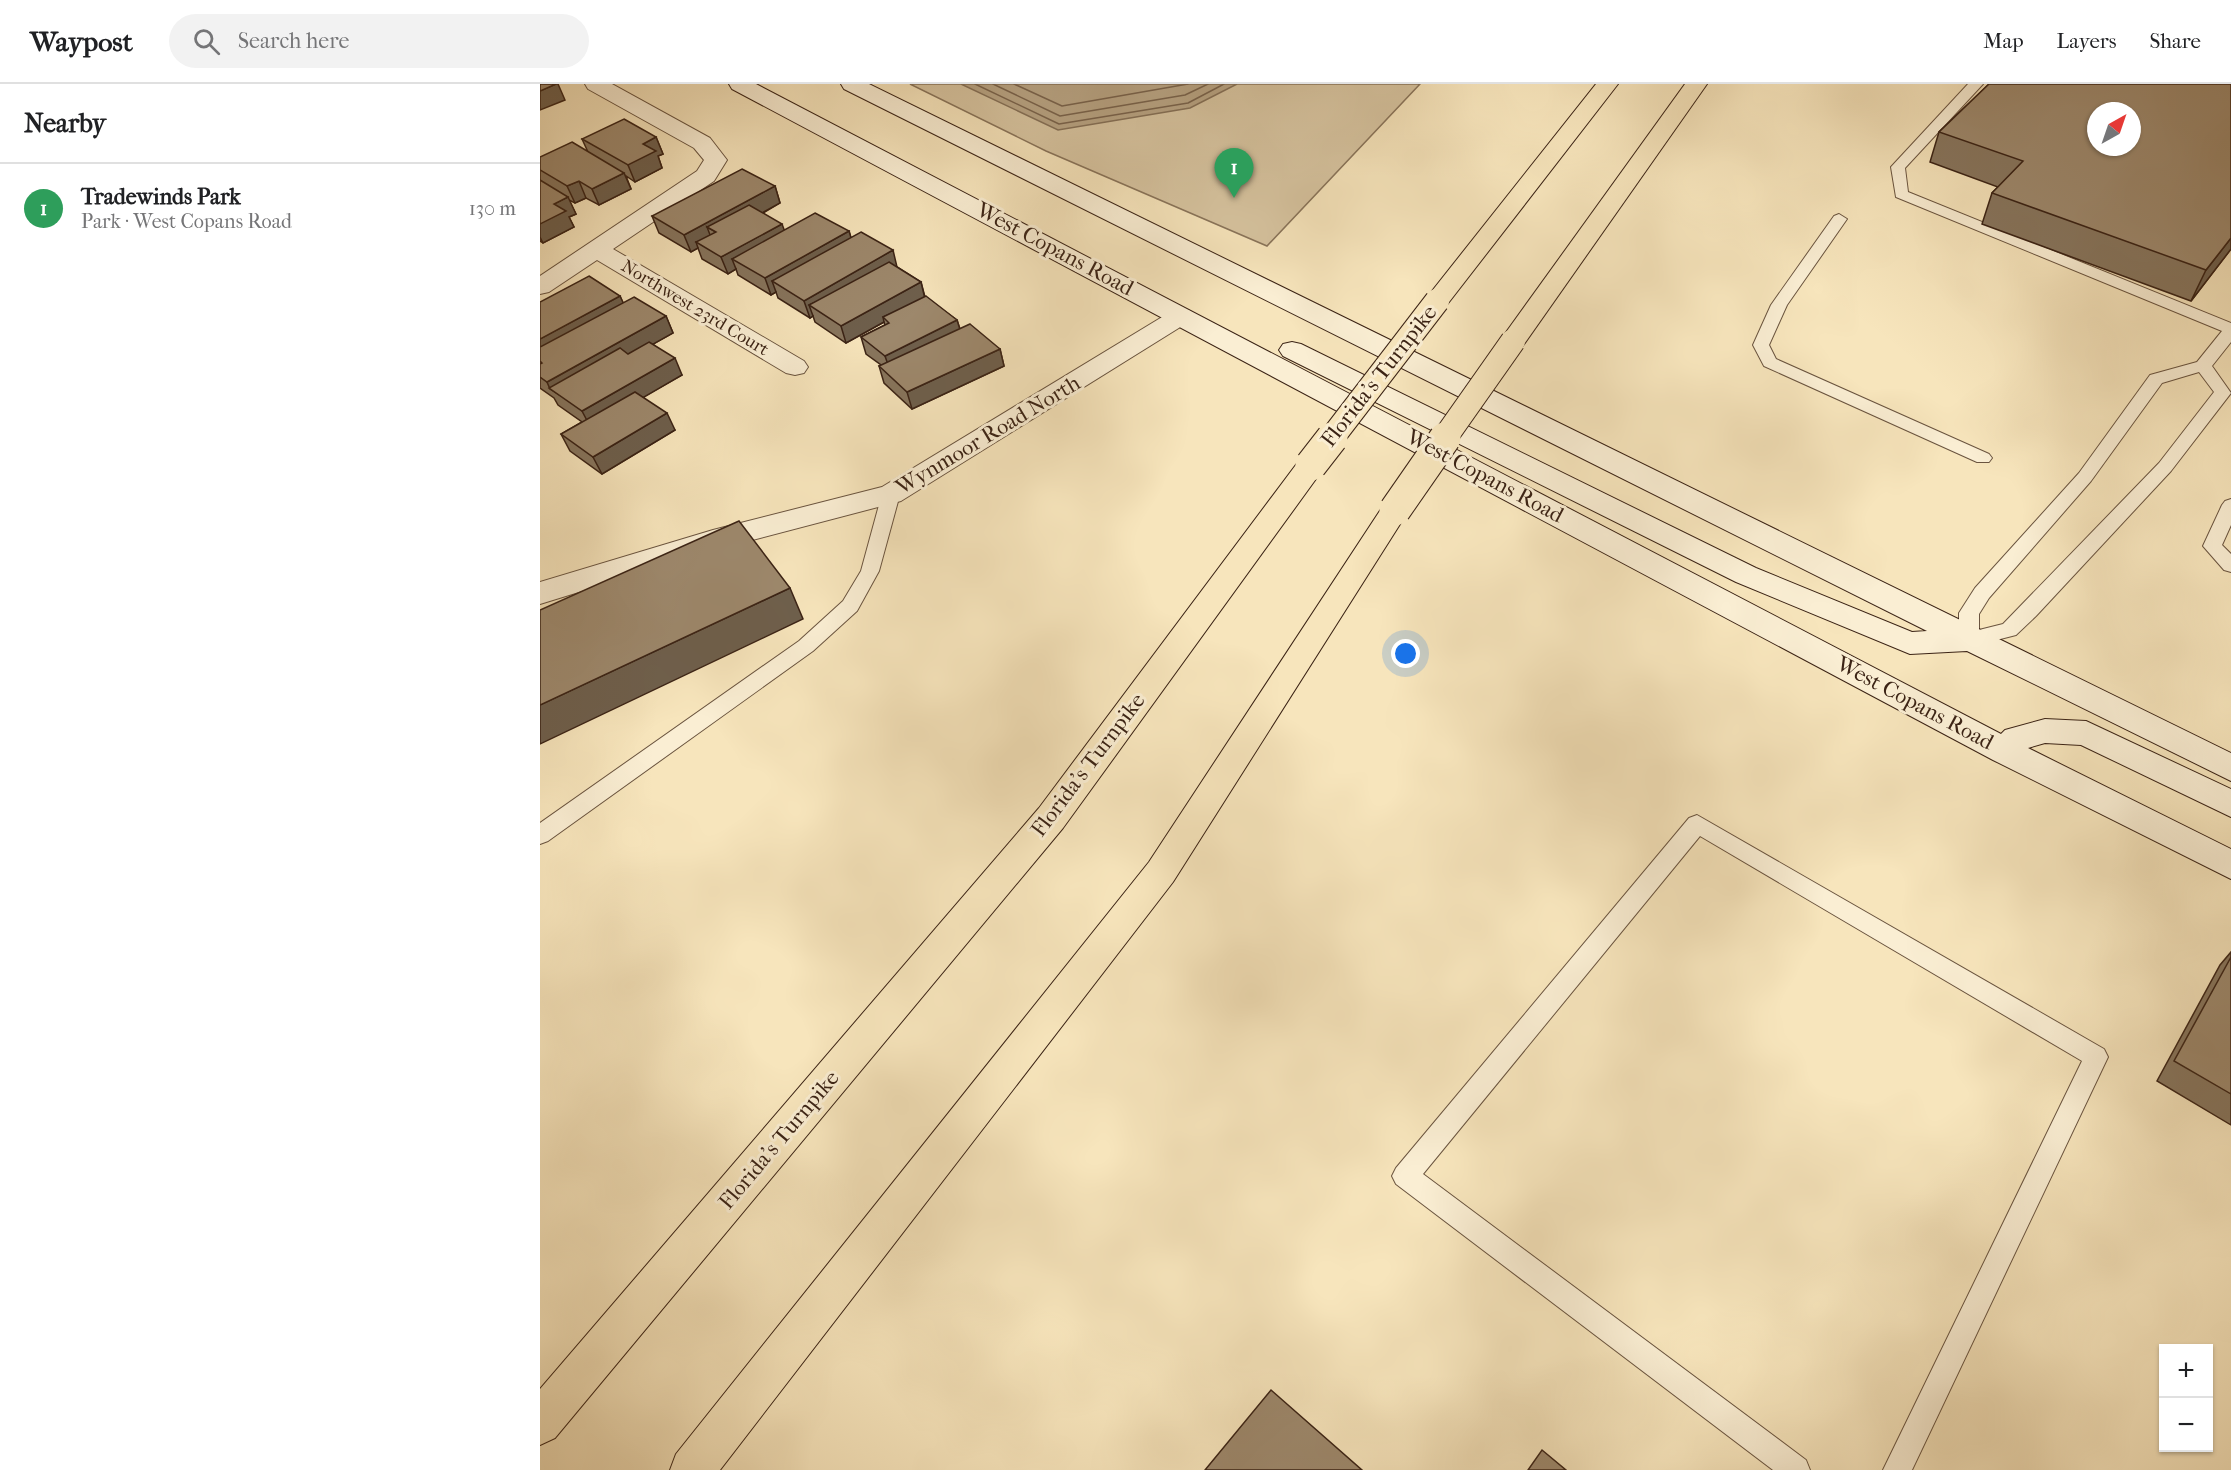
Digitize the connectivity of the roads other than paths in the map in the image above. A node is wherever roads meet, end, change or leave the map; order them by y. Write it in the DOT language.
graph roads {
  1 [pos="596,84"];
  2 [pos="740,84"];
  3 [pos="852,84"];
  4 [pos="1607,84"];
  5 [pos="1696,84"];
  6 [pos="1976,84"];
  7 [pos="1839,219"];
  8 [pos="596,249"];
  9 [pos="540,286"];
  10 [pos="1182,316"];
  11 [pos="2231,330"];
  12 [pos="2203,366"];
  13 [pos="795,367"];
  14 [pos="1983,458"];
  15 [pos="891,494"];
  16 [pos="2231,505"];
  17 [pos="2231,565"];
  18 [pos="540,593"];
  19 [pos="1969,640"];
  20 [pos="2005,751"];
  21 [pos="2231,768"];
  22 [pos="2231,804"];
  23 [pos="540,835"];
  24 [pos="2231,865"];
  25 [pos="540,1423"];
  26 [pos="692,1470"];
  27 [pos="1796,1470"];
  28 [pos="1897,1470"];
  1 -- 8 [label="main road"];
  2 -- 10 [label="main road, West Copans Road"];
  3 -- 19 [label="main road"];
  4 -- 25 [label="highway, Florida's Turnpike, bridge"];
  5 -- 26 [label="highway, bridge"];
  6 -- 11 [label="lane"];
  7 -- 14 [label="lane"];
  8 -- 9 [label="main road"];
  8 -- 13 [label="main road, Northwest 23rd Court"];
  10 -- 15 [label="main road, Wynmoor Road North"];
  10 -- 19 [label="main road"];
  10 -- 20 [label="main road, West Copans Road"];
  11 -- 12 [label="lane"];
  12 -- 19 [label="lane"];
  12 -- 19 [label="lane"];
  15 -- 18 [label="main road, Wynmoor Road North"];
  15 -- 23 [label="lane"];
  16 -- 17 [label="lane"];
  19 -- 21 [label="main road"];
  20 -- 22 [label="main road"];
  20 -- 24 [label="main road, West Copans Road"];
  27 -- 28 [label="lane"];
}
